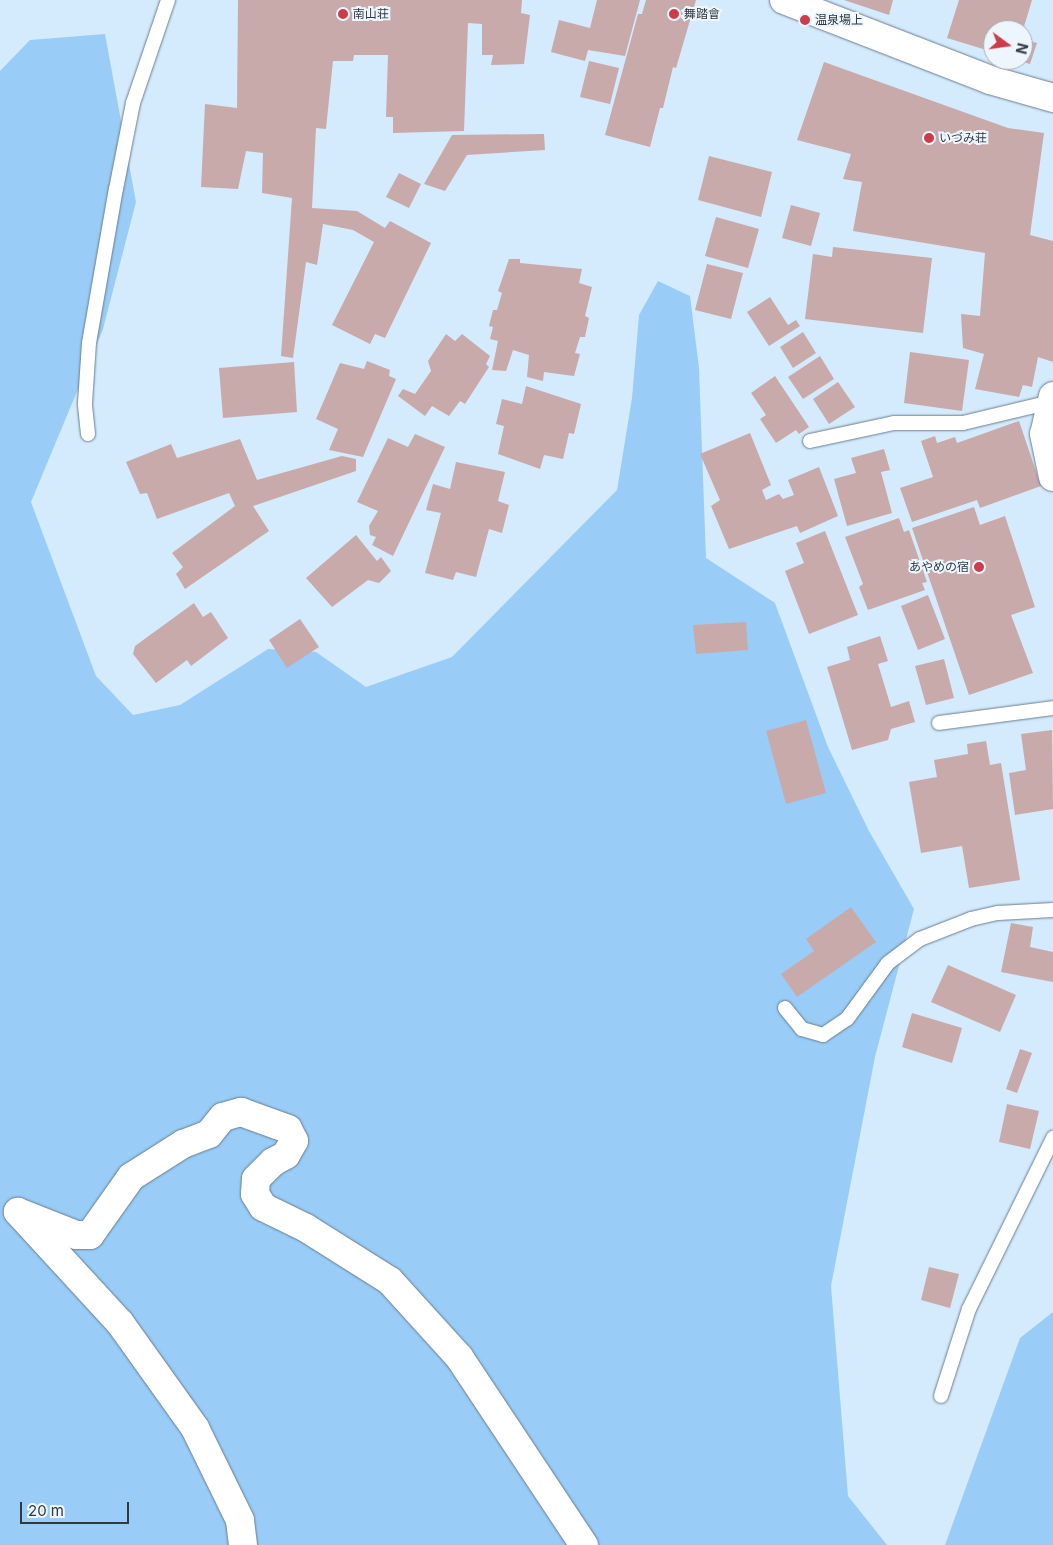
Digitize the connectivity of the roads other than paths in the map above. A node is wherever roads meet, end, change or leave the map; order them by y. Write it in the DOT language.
graph roads {
  1 [pos="168,0"];
  2 [pos="784,0"];
  3 [pos="1053,98"];
  4 [pos="1052,399"];
  5 [pos="88,434"];
  6 [pos="810,441"];
  7 [pos="1053,477"];
  8 [pos="1053,708"];
  9 [pos="939,723"];
  10 [pos="1053,910"];
  11 [pos="785,1008"];
  12 [pos="1053,1138"];
  13 [pos="941,1396"];
  14 [pos="243,1545"];
  15 [pos="584,1545"];
  1 -- 5 [label="lane"];
  2 -- 3 [label="street"];
  4 -- 6 [label="lane"];
  4 -- 7 [label="street"];
  8 -- 9 [label="lane"];
  10 -- 11 [label="lane"];
  12 -- 13 [label="lane"];
  14 -- 15 [label="street"];
}
